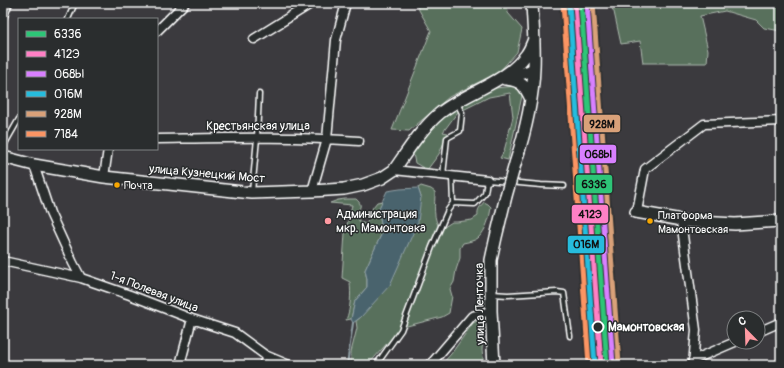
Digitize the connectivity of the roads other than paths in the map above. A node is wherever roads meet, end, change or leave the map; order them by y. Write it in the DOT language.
graph roads {
  1 [pos="10,3"];
  2 [pos="75,3"];
  3 [pos="185,3"];
  4 [pos="312,3"];
  5 [pos="346,3"];
  6 [pos="532,5"];
  7 [pos="68,18"];
  8 [pos="3,21"];
  9 [pos="158,30"];
  10 [pos="254,39"];
  11 [pos="534,39"];
  12 [pos="534,68"];
  13 [pos="510,74"];
  14 [pos="259,94"];
  15 [pos="531,100"];
  16 [pos="456,102"];
  17 [pos="18,121"];
  18 [pos="781,121"];
  19 [pos="158,138"];
  20 [pos="257,138"];
  21 [pos="327,139"];
  22 [pos="359,141"];
  23 [pos="3,147"];
  24 [pos="108,150"];
  25 [pos="3,157"];
  26 [pos="34,165"];
  27 [pos="394,170"];
  28 [pos="443,176"];
  29 [pos="104,177"];
  30 [pos="452,177"];
  31 [pos="487,180"];
  32 [pos="564,186"];
  33 [pos="312,191"];
  34 [pos="252,193"];
  35 [pos="453,203"];
  36 [pos="636,212"];
  37 [pos="681,221"];
  38 [pos="781,221"];
  39 [pos="3,261"];
  40 [pos="81,278"];
  41 [pos="491,294"];
  42 [pos="492,311"];
  43 [pos="192,319"];
  44 [pos="781,322"];
  45 [pos="766,329"];
  46 [pos="570,336"];
  47 [pos="726,346"];
  48 [pos="265,355"];
  49 [pos="693,362"];
  50 [pos="180,365"];
  51 [pos="261,365"];
  52 [pos="289,365"];
  53 [pos="376,365"];
  54 [pos="430,365"];
  55 [pos="494,365"];
  1 -- 8 [label="lane"];
  2 -- 7 [label="lane"];
  3 -- 9 [label="street"];
  4 -- 10 [label="street"];
  5 -- 21 [label="street"];
  6 -- 11 [label="street, улица Ленточка"];
  11 -- 12 [label="street, улица Ленточка"];
  11 -- 13 [label="street"];
  12 -- 13 [label="street"];
  12 -- 15 [label="street, улица Ленточка"];
  13 -- 15 [label="street"];
  13 -- 16 [label="street, улица Кузнецкий Мост"];
  14 -- 20 [label="lane"];
  15 -- 41 [label="street, улица Ленточка, bridge"];
  16 -- 27 [label="street, улица Кузнецкий Мост"];
  16 -- 28 [label="lane"];
  17 -- 23 [label="lane"];
  18 -- 36 [label="street"];
  19 -- 20 [label="street, Крестьянская улица"];
  20 -- 21 [label="street, Крестьянская улица"];
  20 -- 34 [label="lane"];
  21 -- 22 [label="street, Крестьянская улица"];
  21 -- 33 [label="street"];
  24 -- 29 [label="street"];
  25 -- 26 [label="street, улица Кузнецкий Мост"];
  26 -- 29 [label="street, улица Кузнецкий Мост"];
  26 -- 40 [label="street"];
  27 -- 28 [label="street"];
  27 -- 33 [label="street, улица Кузнецкий Мост"];
  28 -- 30 [label="street"];
  29 -- 34 [label="street, улица Кузнецкий Мост"];
  30 -- 31 [label="street"];
  30 -- 35 [label="lane"];
  31 -- 32 [label="lane"];
  31 -- 35 [label="lane"];
  33 -- 34 [label="street, улица Кузнецкий Мост"];
  35 -- 53 [label="lane"];
  36 -- 37 [label="street"];
  37 -- 38 [label="street"];
  37 -- 49 [label="street"];
  39 -- 40 [label="street, 1-я Полевая улица"];
  40 -- 43 [label="street, 1-я Полевая улица"];
  41 -- 42 [label="street, улица Ленточка"];
  41 -- 46 [label="lane"];
  42 -- 54 [label="street"];
  42 -- 55 [label="street, улица Ленточка"];
  43 -- 48 [label="street, 1-я Полевая улица"];
  43 -- 50 [label="street"];
  44 -- 45 [label="street"];
  47 -- 49 [label="street"];
  48 -- 51 [label="lane"];
  48 -- 52 [label="street, 1-я Полевая улица"];
}
